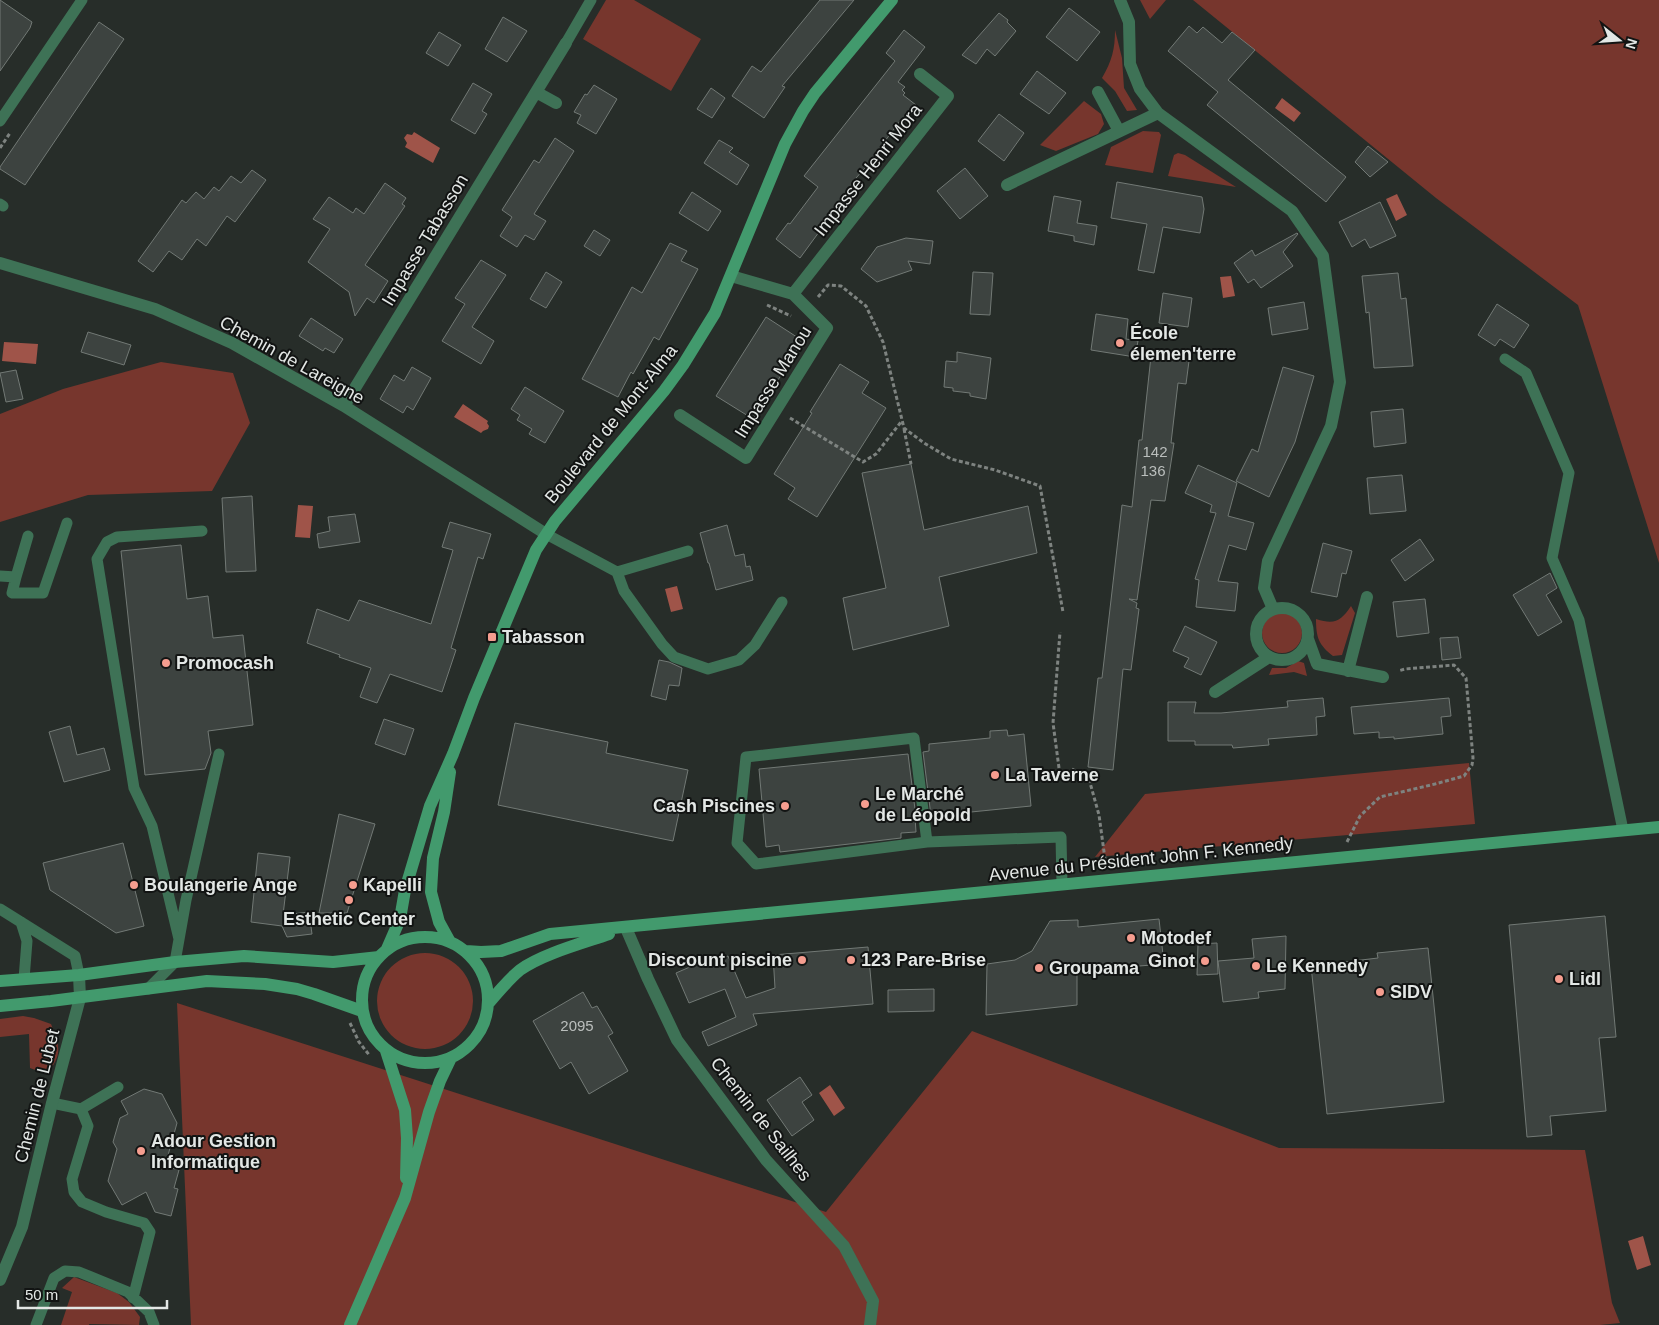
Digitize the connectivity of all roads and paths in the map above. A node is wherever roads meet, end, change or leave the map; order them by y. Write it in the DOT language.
graph roads {
  1 [pos="82,0"];
  2 [pos="591,0"];
  3 [pos="892,0"];
  4 [pos="1120,0"];
  5 [pos="566,43"];
  6 [pos="920,74"];
  7 [pos="536,92"];
  8 [pos="1098,92"];
  9 [pos="556,103"];
  10 [pos="1158,113"];
  11 [pos="0,122"];
  12 [pos="1119,131"];
  13 [pos="1008,185"];
  14 [pos="0,263"];
  15 [pos="731,276"];
  16 [pos="793,294"];
  17 [pos="817,298"];
  18 [pos="765,304"];
  19 [pos="800,319"];
  20 [pos="1505,359"];
  21 [pos="344,406"];
  22 [pos="776,409"];
  23 [pos="680,416"];
  24 [pos="902,422"];
  25 [pos="904,428"];
  26 [pos="911,464"];
  27 [pos="68,523"];
  28 [pos="202,531"];
  29 [pos="546,534"];
  30 [pos="28,536"];
  31 [pos="688,551"];
  32 [pos="617,572"];
  33 [pos="0,576"];
  34 [pos="16,577"];
  35 [pos="1367,598"];
  36 [pos="782,602"];
  37 [pos="1272,609"];
  38 [pos="1063,612"];
  39 [pos="1060,632"];
  40 [pos="1308,640"];
  41 [pos="1270,657"];
  42 [pos="1348,671"];
  43 [pos="1383,677"];
  44 [pos="1215,692"];
  45 [pos="219,754"];
  46 [pos="453,754"];
  47 [pos="1058,768"];
  48 [pos="1072,769"];
  49 [pos="1659,827"];
  50 [pos="1623,830"];
  51 [pos="927,842"];
  52 [pos="1340,857"];
  53 [pos="1105,859"];
  54 [pos="1062,884"];
  55 [pos="0,909"];
  56 [pos="21,922"];
  57 [pos="626,928"];
  58 [pos="179,939"];
  59 [pos="450,942"];
  60 [pos="466,951"];
  61 [pos="383,953"];
  62 [pos="175,962"];
  63 [pos="79,975"];
  64 [pos="24,979"];
  65 [pos="0,981"];
  66 [pos="148,989"];
  67 [pos="80,998"];
  68 [pos="488,1004"];
  69 [pos="0,1006"];
  70 [pos="362,1011"];
  71 [pos="348,1019"];
  72 [pos="386,1051"];
  73 [pos="451,1058"];
  74 [pos="376,1062"];
  75 [pos="118,1087"];
  76 [pos="52,1103"];
  77 [pos="81,1110"];
  78 [pos="405,1198"];
  79 [pos="0,1280"];
  80 [pos="133,1298"];
  81 [pos="36,1325"];
  82 [pos="154,1325"];
  83 [pos="350,1325"];
  84 [pos="870,1325"];
  1 -- 11 [label="lane"];
  2 -- 5 [label="lane"];
  3 -- 15 [label="main road, Boulevard de Mont-Alma"];
  4 -- 10 [label="street"];
  5 -- 7 [label="street, Impasse Tabasson"];
  6 -- 16 [label="street, Impasse Henri Mora"];
  7 -- 9 [label="street"];
  7 -- 21 [label="street, Impasse Tabasson"];
  8 -- 12 [label="street"];
  10 -- 12 [label="street"];
  10 -- 37 [label="street"];
  12 -- 13 [label="street"];
  14 -- 21 [label="street, Chemin de Lareigne"];
  15 -- 16 [label="street, Impasse Manou"];
  15 -- 29 [label="main road, Boulevard de Mont-Alma"];
  16 -- 22 [label="street, Impasse Manou"];
  17 -- 24 [label="path"];
  18 -- 19 [label="path"];
  20 -- 50 [label="lane"];
  21 -- 29 [label="street, Chemin de Lareigne"];
  22 -- 23 [label="street, Impasse Manou"];
  22 -- 24 [label="path"];
  24 -- 25 [label="path"];
  25 -- 26 [label="path"];
  25 -- 38 [label="path"];
  27 -- 34 [label="lane"];
  28 -- 58 [label="lane"];
  29 -- 32 [label="lane"];
  29 -- 46 [label="main road, Boulevard de Mont-Alma"];
  30 -- 34 [label="lane"];
  31 -- 32 [label="lane"];
  32 -- 36 [label="lane"];
  33 -- 34 [label="lane"];
  35 -- 42 [label="street"];
  37 -- 40 [label="street"];
  37 -- 41 [label="street"];
  39 -- 47 [label="path"];
  40 -- 41 [label="street"];
  40 -- 42 [label="street"];
  41 -- 44 [label="street"];
  42 -- 43 [label="street"];
  43 -- 52 [label="path"];
  45 -- 58 [label="lane"];
  46 -- 59 [label="main road, Boulevard de Mont-Alma"];
  46 -- 61 [label="main road, Boulevard de Mont-Alma"];
  48 -- 53 [label="path"];
  49 -- 50 [label="main road, Avenue du Président John F. Kennedy"];
  50 -- 52 [label="main road, Avenue du Président John F. Kennedy"];
  51 -- 51 [label="lane"];
  51 -- 54 [label="lane"];
  52 -- 54 [label="main road, Avenue du Président John F. Kennedy"];
  54 -- 57 [label="main road, Avenue du Président John F. Kennedy"];
  55 -- 56 [label="lane"];
  56 -- 63 [label="lane"];
  56 -- 64 [label="lane"];
  57 -- 60 [label="main road, Avenue du Président John F. Kennedy"];
  57 -- 68 [label="main road, Avenue du Président John F. Kennedy"];
  57 -- 84 [label="street, Chemin de Sailhes"];
  58 -- 62 [label="lane"];
  59 -- 60 [label="main road"];
  59 -- 61 [label="main road"];
  60 -- 68 [label="main road"];
  61 -- 62 [label="main road"];
  61 -- 70 [label="main road"];
  62 -- 63 [label="main road"];
  62 -- 66 [label="lane"];
  63 -- 64 [label="main road"];
  63 -- 67 [label="street, Chemin de Lubet"];
  64 -- 65 [label="main road"];
  66 -- 67 [label="main road"];
  66 -- 70 [label="main road"];
  67 -- 69 [label="main road"];
  67 -- 76 [label="street, Chemin de Lubet"];
  68 -- 73 [label="main road"];
  70 -- 72 [label="main road"];
  71 -- 74 [label="path"];
  72 -- 73 [label="main road"];
  72 -- 78 [label="main road"];
  73 -- 78 [label="main road"];
  75 -- 77 [label="lane"];
  76 -- 77 [label="lane"];
  76 -- 79 [label="street, Chemin de Lubet"];
  77 -- 80 [label="lane"];
  78 -- 83 [label="main road"];
  80 -- 81 [label="lane"];
  80 -- 82 [label="lane"];
}
